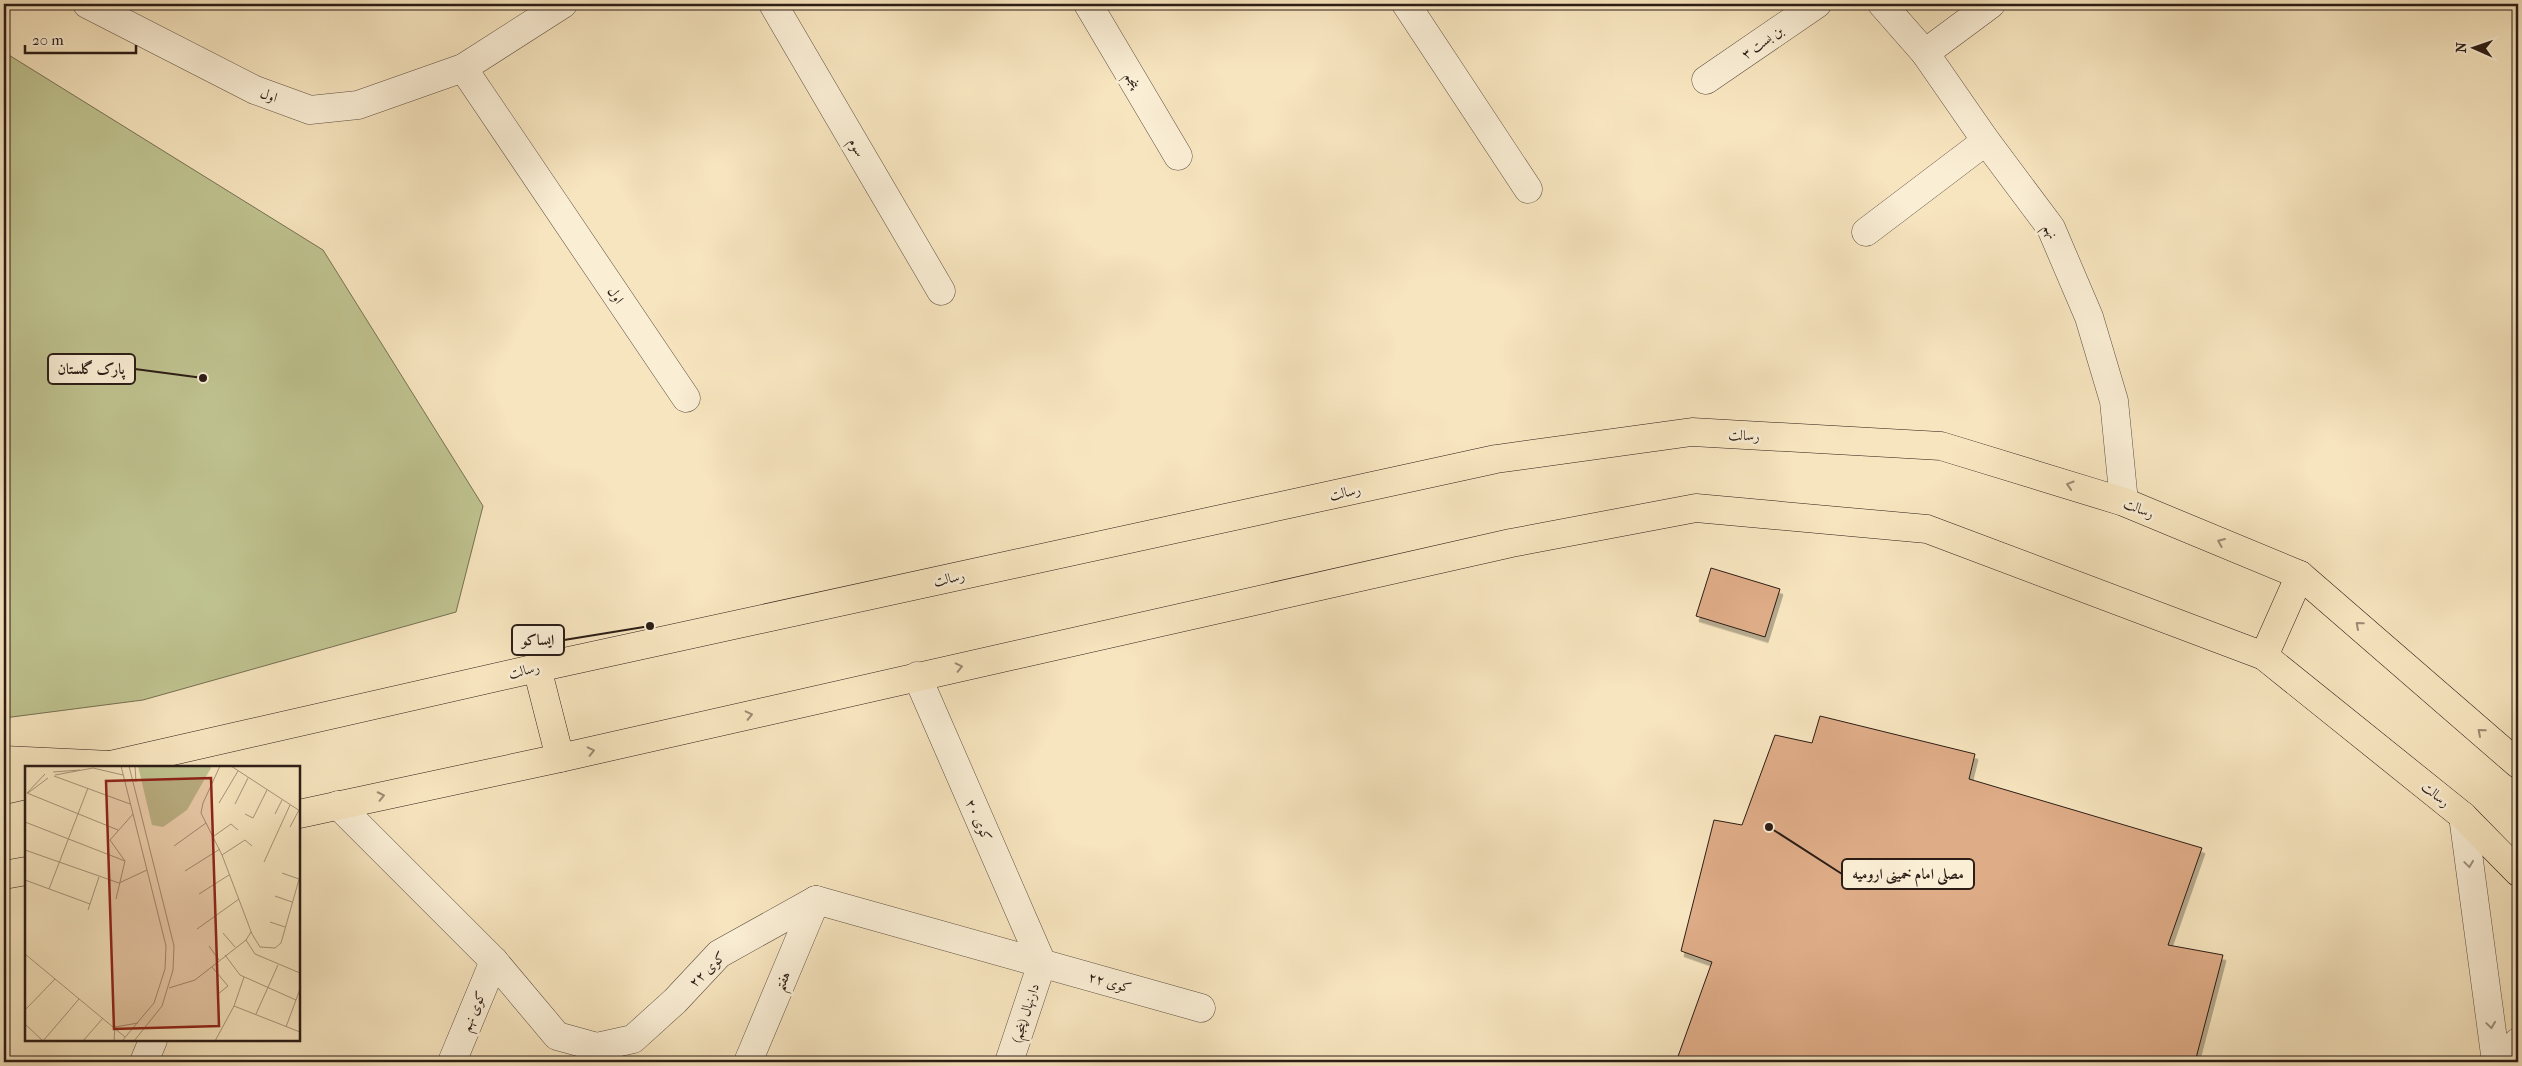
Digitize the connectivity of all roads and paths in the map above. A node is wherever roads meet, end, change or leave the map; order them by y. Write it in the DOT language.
graph roads {
  1 [pos="87,4"];
  2 [pos="563,4"];
  3 [pos="773,4"];
  4 [pos="1088,4"];
  5 [pos="1406,4"];
  6 [pos="1817,4"];
  7 [pos="1882,4"];
  8 [pos="1991,4"];
  9 [pos="1925,53"];
  10 [pos="463,68"];
  11 [pos="1706,80"];
  12 [pos="1986,141"];
  13 [pos="1178,156"];
  14 [pos="1528,189"];
  15 [pos="1866,232"];
  16 [pos="941,291"];
  17 [pos="686,398"];
  18 [pos="2124,502"];
  19 [pos="2300,575"];
  20 [pos="2264,656"];
  21 [pos="537,668"];
  22 [pos="917,676"];
  23 [pos="560,758"];
  24 [pos="4,760"];
  25 [pos="2518,764"];
  26 [pos="106,766"];
  27 [pos="25,785"];
  28 [pos="4,790"];
  29 [pos="338,805"];
  30 [pos="300,814"];
  31 [pos="2463,816"];
  32 [pos="25,871"];
  33 [pos="2518,872"];
  34 [pos="4,875"];
  35 [pos="816,900"];
  36 [pos="494,960"];
  37 [pos="1042,963"];
  38 [pos="1201,1008"];
  39 [pos="153,1041"];
  40 [pos="2518,1042"];
  41 [pos="144,1062"];
  42 [pos="452,1062"];
  43 [pos="748,1062"];
  44 [pos="1009,1062"];
  45 [pos="2497,1062"];
  1 -- 10 [label="street, اول"];
  2 -- 10 [label="street, اول"];
  3 -- 16 [label="street, سوم"];
  4 -- 13 [label="street, پنجم"];
  5 -- 14 [label="street"];
  6 -- 11 [label="street, بن بست ۳"];
  7 -- 9 [label="street, نهم"];
  8 -- 9 [label="street"];
  9 -- 12 [label="street, نهم"];
  10 -- 17 [label="street, اول"];
  12 -- 15 [label="street"];
  12 -- 18 [label="street, نهم"];
  19 -- 18 [label="main road, رسالت, one-way"];
  18 -- 21 [label="main road, رسالت, one-way"];
  19 -- 20 [label="main road"];
  25 -- 19 [label="main road, رسالت, one-way"];
  22 -- 20 [label="main road, رسالت, one-way"];
  20 -- 31 [label="main road, رسالت"];
  21 -- 23 [label="main road"];
  21 -- 26 [label="main road, رسالت"];
  23 -- 22 [label="main road, رسالت, one-way"];
  22 -- 37 [label="street, کوی ۲۰"];
  29 -- 23 [label="main road, رسالت, one-way"];
  24 -- 26 [label="main road, رسالت"];
  27 -- 28 [label="main road"];
  29 -- 30 [label="main road, رسالت"];
  29 -- 36 [label="street, کوی ۲۲"];
  31 -- 33 [label="main road, رسالت"];
  31 -- 45 [label="street, one-way"];
  32 -- 34 [label="main road"];
  35 -- 36 [label="street, کوی ۲۲"];
  35 -- 37 [label="street, کوی ۲۲"];
  35 -- 43 [label="street, هفتم"];
  36 -- 42 [label="street, کوی نهم"];
  37 -- 38 [label="street, کوی ۲۲"];
  37 -- 44 [label="street, دارنهال (پنجم)"];
  39 -- 41 [label="street"];
  40 -- 45 [label="street"];
}
